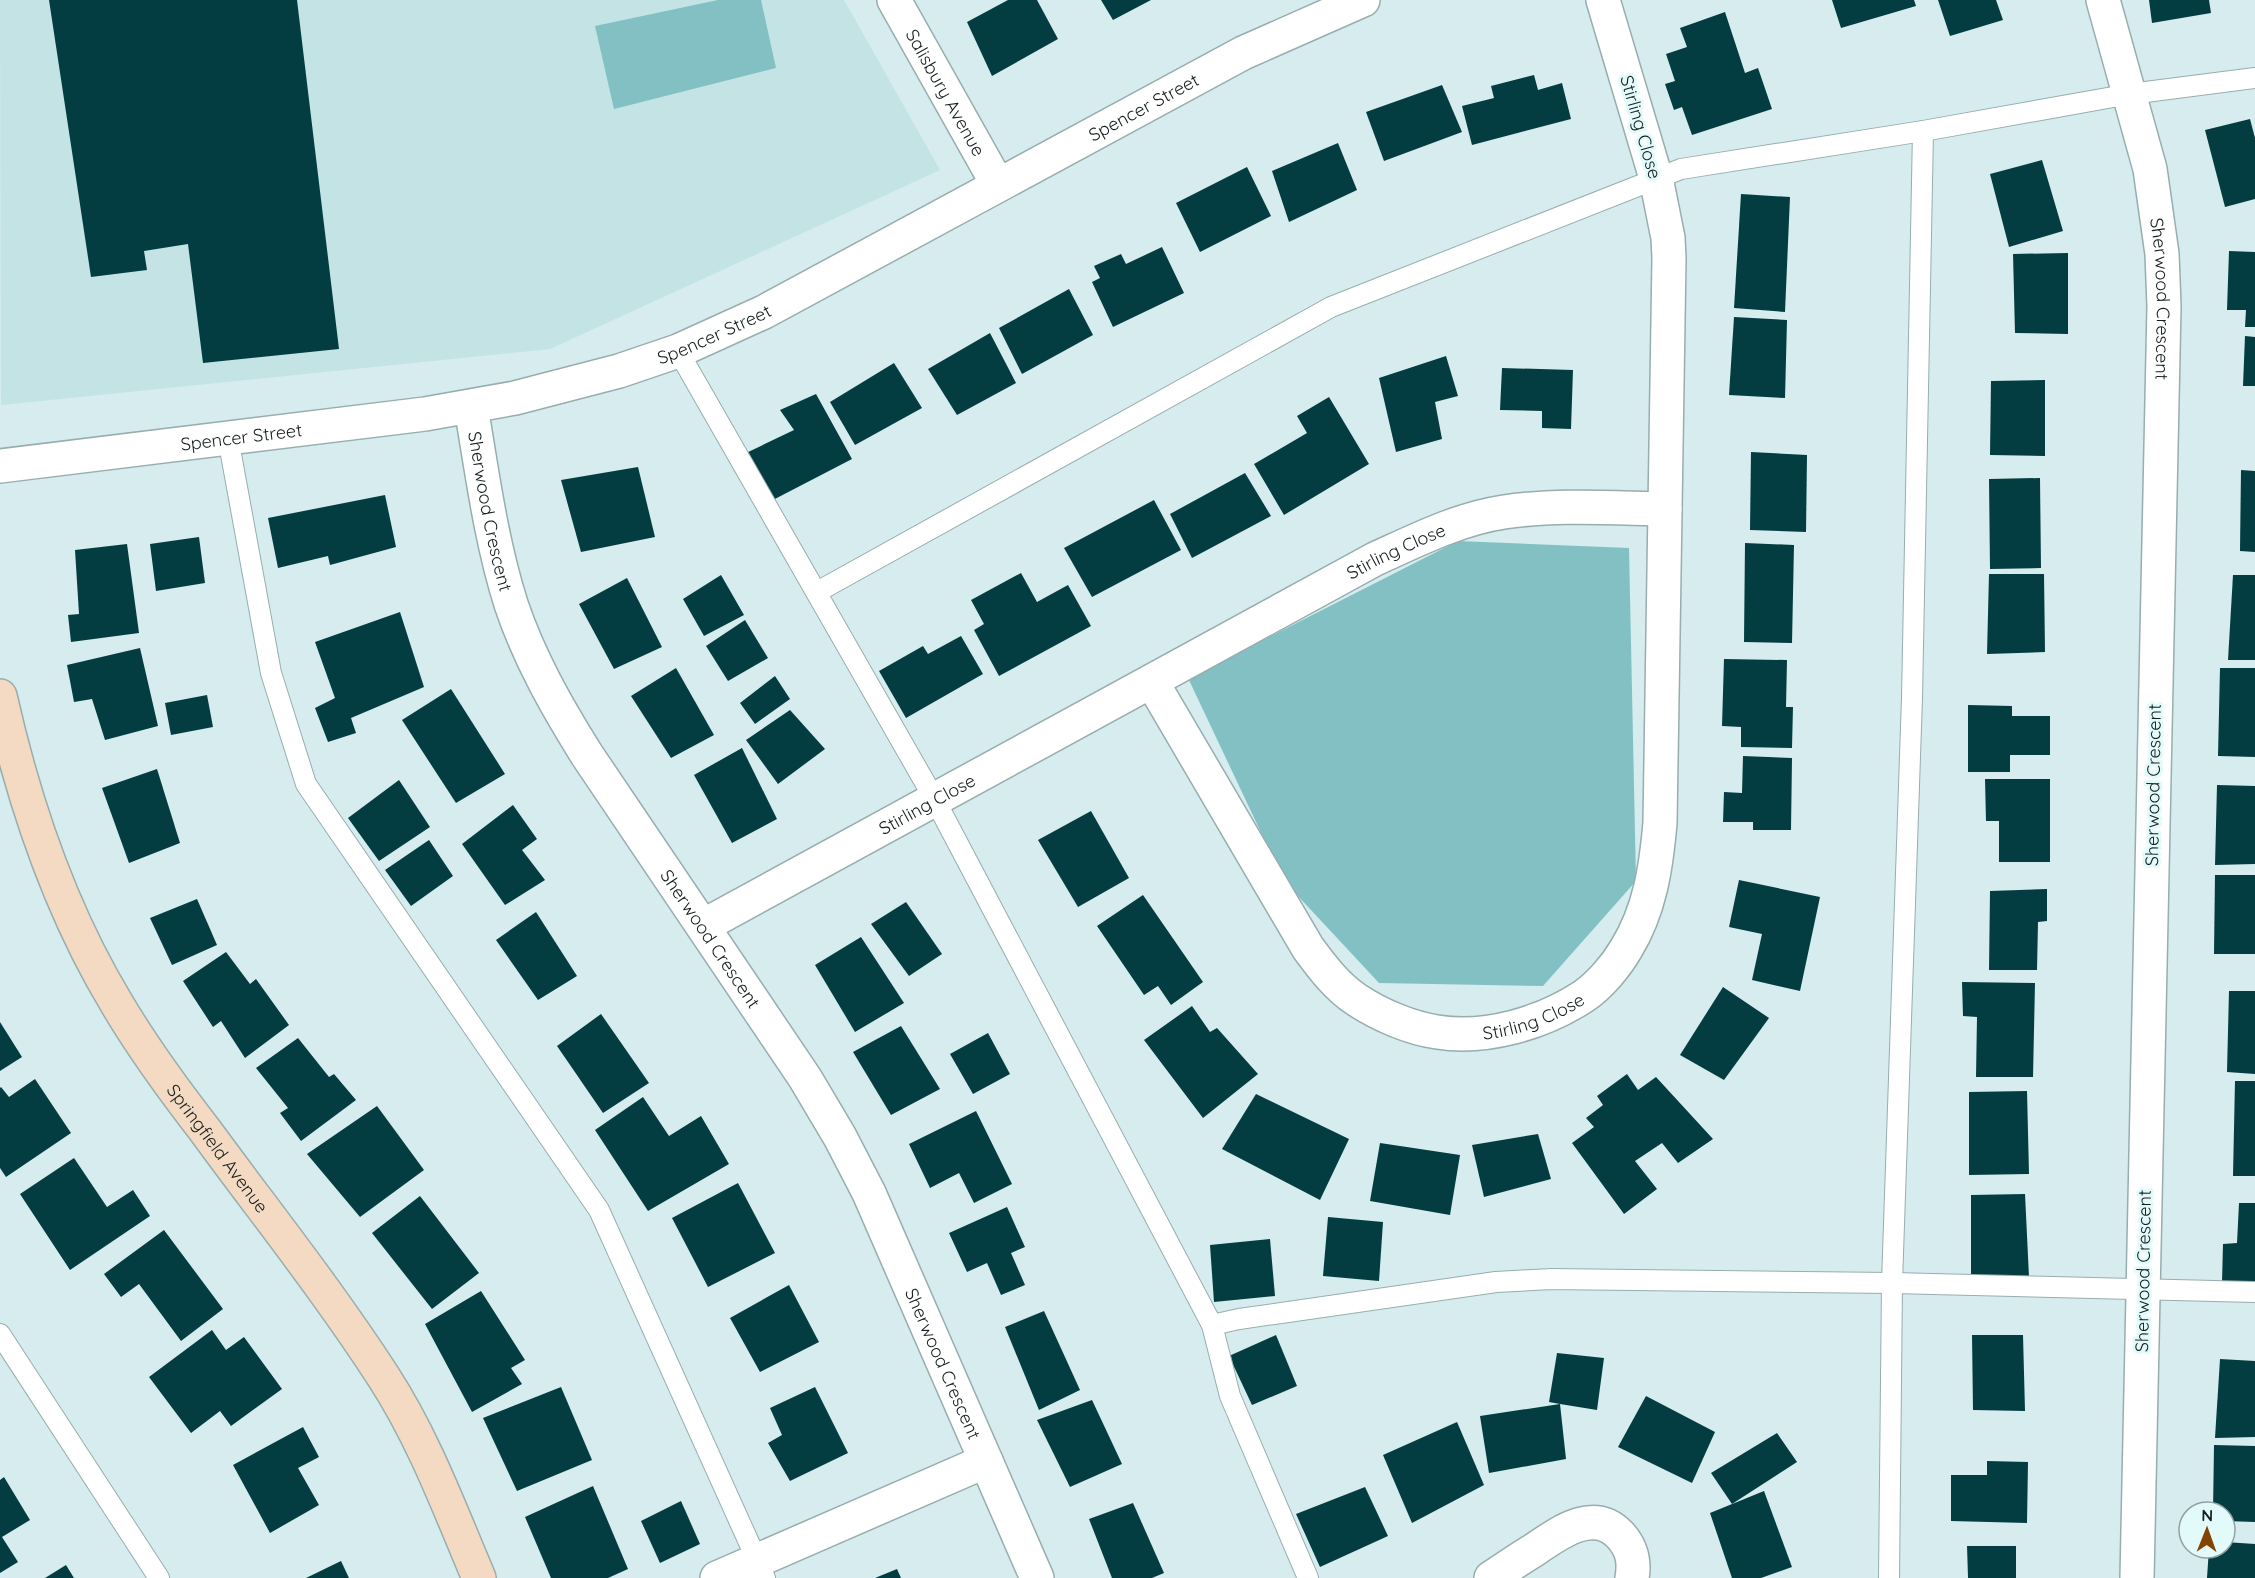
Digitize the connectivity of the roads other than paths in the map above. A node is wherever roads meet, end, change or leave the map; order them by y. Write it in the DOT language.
graph roads {
  1 [pos="894,0"];
  2 [pos="1363,0"];
  3 [pos="1603,0"];
  4 [pos="2103,0"];
  5 [pos="2255,78"];
  6 [pos="2130,94"];
  7 [pos="1923,131"];
  8 [pos="1656,178"];
  9 [pos="998,185"];
  10 [pos="678,351"];
  11 [pos="471,407"];
  12 [pos="228,438"];
  13 [pos="0,465"];
  14 [pos="1665,509"];
  15 [pos="817,592"];
  16 [pos="1152,682"];
  17 [pos="0,696"];
  18 [pos="935,800"];
  19 [pos="703,926"];
  20 [pos="1892,1284"];
  21 [pos="2142,1290"];
  22 [pos="2255,1292"];
  23 [pos="1212,1325"];
  24 [pos="0,1334"];
  25 [pos="986,1461"];
  26 [pos="762,1569"];
  27 [pos="159,1578"];
  28 [pos="479,1578"];
  29 [pos="717,1578"];
  30 [pos="1037,1578"];
  31 [pos="1308,1578"];
  32 [pos="1491,1578"];
  33 [pos="1632,1578"];
  34 [pos="1889,1578"];
  35 [pos="2137,1578"];
  1 -- 9 [label="street, Salisbury Avenue"];
  2 -- 9 [label="street, Spencer Street"];
  3 -- 8 [label="street, Stirling Close"];
  4 -- 6 [label="street, Sherwood Crescent"];
  5 -- 6 [label="lane"];
  6 -- 7 [label="lane"];
  6 -- 21 [label="street, Sherwood Crescent"];
  7 -- 8 [label="lane"];
  7 -- 20 [label="lane"];
  8 -- 14 [label="street, Stirling Close"];
  8 -- 15 [label="lane"];
  9 -- 10 [label="street, Spencer Street"];
  10 -- 11 [label="street, Spencer Street"];
  10 -- 15 [label="lane"];
  11 -- 12 [label="street, Spencer Street"];
  11 -- 19 [label="street, Sherwood Crescent"];
  12 -- 13 [label="street, Spencer Street"];
  12 -- 26 [label="lane"];
  14 -- 16 [label="street, Stirling Close"];
  14 -- 16 [label="street, Stirling Close"];
  15 -- 18 [label="lane"];
  16 -- 18 [label="street, Stirling Close"];
  17 -- 28 [label="street, Springfield Avenue"];
  18 -- 19 [label="street, Stirling Close"];
  18 -- 23 [label="lane"];
  19 -- 25 [label="street, Sherwood Crescent"];
  20 -- 21 [label="lane"];
  20 -- 23 [label="lane"];
  20 -- 34 [label="lane"];
  21 -- 22 [label="lane"];
  21 -- 35 [label="street, Sherwood Crescent"];
  23 -- 31 [label="lane"];
  24 -- 27 [label="lane"];
  25 -- 26 [label="street, Sherwood Crescent"];
  25 -- 30 [label="street, Sherwood Crescent"];
  26 -- 29 [label="street, Sherwood Crescent"];
  32 -- 33 [label="street"];
}
